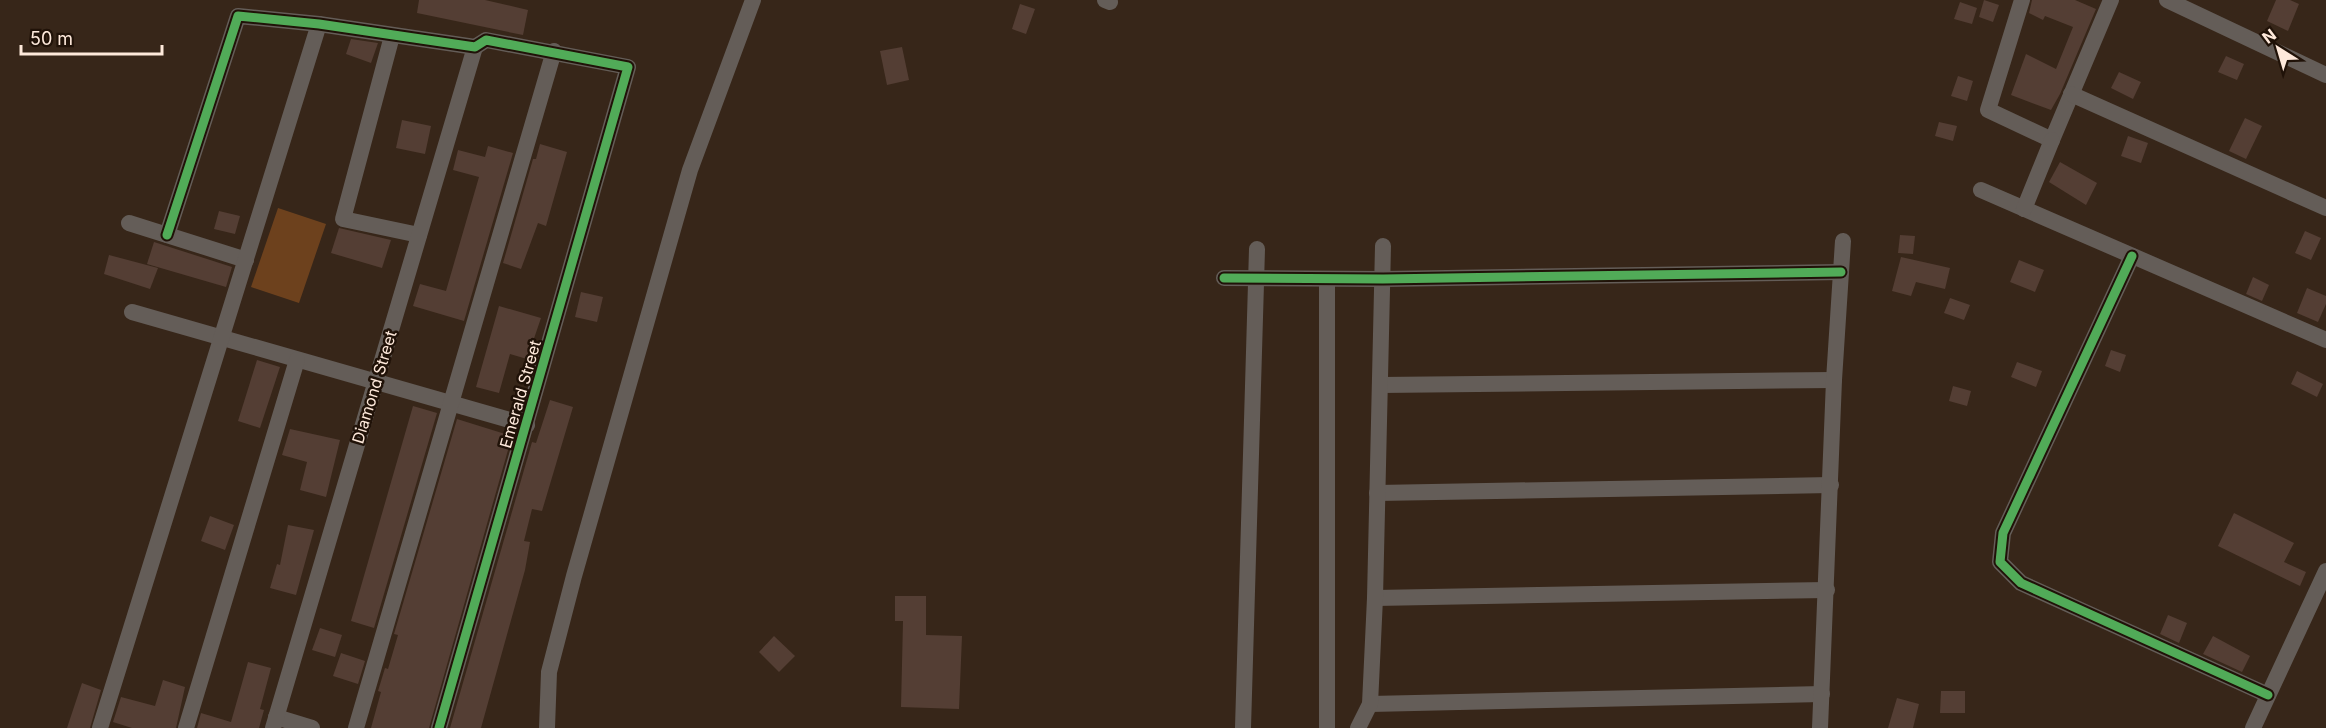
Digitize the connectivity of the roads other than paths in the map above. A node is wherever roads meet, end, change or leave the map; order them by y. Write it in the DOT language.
graph roads {
  1 [pos="753,0"];
  2 [pos="2022,0"];
  3 [pos="2111,0"];
  4 [pos="2167,0"];
  5 [pos="319,24"];
  6 [pos="392,36"];
  7 [pos="475,47"];
  8 [pos="554,51"];
  9 [pos="2326,75"];
  10 [pos="2071,94"];
  11 [pos="2052,140"];
  12 [pos="1981,190"];
  13 [pos="2326,208"];
  14 [pos="2024,209"];
  15 [pos="129,223"];
  16 [pos="168,235"];
  17 [pos="419,235"];
  18 [pos="1843,241"];
  19 [pos="1383,246"];
  20 [pos="1257,249"];
  21 [pos="2132,256"];
  22 [pos="246,260"];
  23 [pos="1841,272"];
  24 [pos="1224,278"];
  25 [pos="1256,278"];
  26 [pos="1327,279"];
  27 [pos="1383,279"];
  28 [pos="132,312"];
  29 [pos="222,338"];
  30 [pos="2326,340"];
  31 [pos="297,360"];
  32 [pos="1834,380"];
  33 [pos="376,382"];
  34 [pos="1380,385"];
  35 [pos="451,403"];
  36 [pos="527,426"];
  37 [pos="1831,485"];
  38 [pos="1377,493"];
  39 [pos="2326,571"];
  40 [pos="1827,590"];
  41 [pos="1375,598"];
  42 [pos="1822,694"];
  43 [pos="2268,695"];
  44 [pos="1370,704"];
  45 [pos="275,722"];
  46 [pos="100,728"];
  47 [pos="186,728"];
  48 [pos="312,728"];
  49 [pos="356,728"];
  50 [pos="439,728"];
  51 [pos="547,728"];
  52 [pos="1243,728"];
  53 [pos="1327,728"];
  54 [pos="1358,728"];
  55 [pos="1820,728"];
  56 [pos="2253,728"];
  1 -- 51 [label="street"];
  2 -- 11 [label="street"];
  3 -- 10 [label="street"];
  4 -- 9 [label="street"];
  5 -- 6 [label="street"];
  5 -- 16 [label="street"];
  5 -- 22 [label="street"];
  6 -- 7 [label="street"];
  6 -- 17 [label="street"];
  7 -- 8 [label="street"];
  7 -- 17 [label="street, Diamond Street"];
  8 -- 35 [label="street"];
  8 -- 36 [label="street, Emerald Street"];
  10 -- 11 [label="street"];
  10 -- 13 [label="street"];
  11 -- 14 [label="street"];
  12 -- 14 [label="street"];
  14 -- 21 [label="street"];
  15 -- 16 [label="street"];
  16 -- 22 [label="street"];
  17 -- 33 [label="street, Diamond Street"];
  18 -- 23 [label="street"];
  19 -- 27 [label="street"];
  20 -- 25 [label="street"];
  21 -- 30 [label="street"];
  21 -- 43 [label="street"];
  22 -- 29 [label="street"];
  23 -- 27 [label="street"];
  23 -- 32 [label="street"];
  24 -- 25 [label="street"];
  25 -- 26 [label="street"];
  25 -- 52 [label="street"];
  26 -- 27 [label="street"];
  26 -- 53 [label="street"];
  27 -- 34 [label="street"];
  28 -- 29 [label="street"];
  29 -- 31 [label="street"];
  29 -- 46 [label="street"];
  31 -- 33 [label="street"];
  31 -- 47 [label="street"];
  32 -- 34 [label="street"];
  32 -- 37 [label="street"];
  33 -- 35 [label="street"];
  33 -- 45 [label="street, Diamond Street"];
  34 -- 38 [label="street"];
  35 -- 36 [label="street"];
  35 -- 49 [label="street"];
  36 -- 50 [label="street, Emerald Street"];
  37 -- 38 [label="street"];
  37 -- 40 [label="street"];
  38 -- 41 [label="street"];
  39 -- 43 [label="street"];
  40 -- 41 [label="street"];
  40 -- 42 [label="street"];
  41 -- 44 [label="street"];
  42 -- 44 [label="street"];
  42 -- 55 [label="street"];
  43 -- 56 [label="street"];
  44 -- 54 [label="street"];
  45 -- 48 [label="street"];
}
